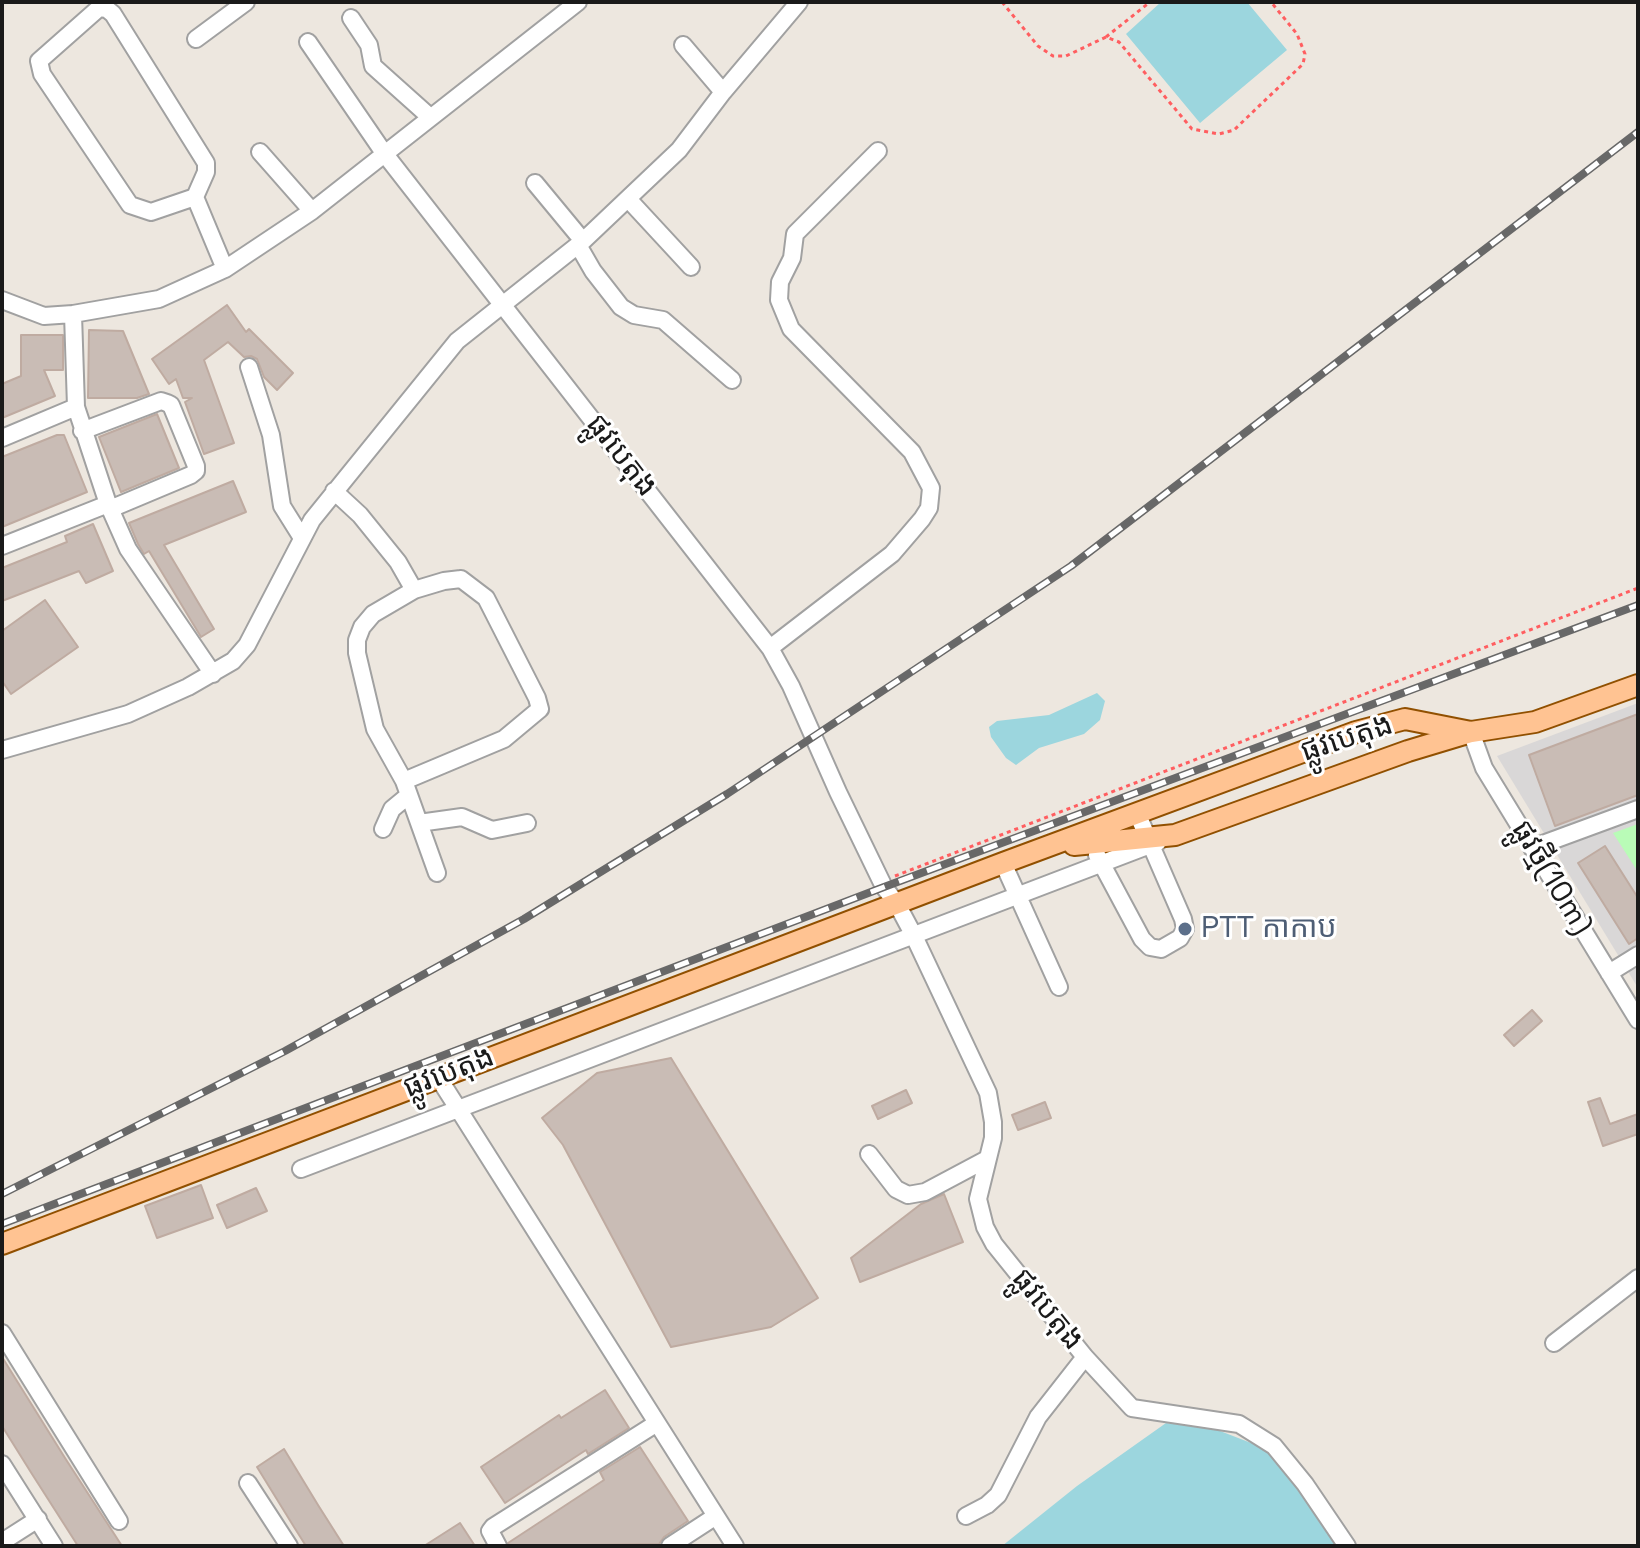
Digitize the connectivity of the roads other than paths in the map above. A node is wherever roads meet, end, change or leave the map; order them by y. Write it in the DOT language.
graph roads {
  1 [pos="246,2"];
  2 [pos="578,2"];
  3 [pos="799,2"];
  4 [pos="351,18"];
  5 [pos="196,39"];
  6 [pos="308,42"];
  7 [pos="683,45"];
  8 [pos="723,92"];
  9 [pos="430,117"];
  10 [pos="878,151"];
  11 [pos="260,152"];
  12 [pos="384,153"];
  13 [pos="535,183"];
  14 [pos="195,197"];
  15 [pos="629,200"];
  16 [pos="312,211"];
  17 [pos="580,243"];
  18 [pos="691,267"];
  19 [pos="225,269"];
  20 [pos="2,300"];
  21 [pos="503,304"];
  22 [pos="73,314"];
  23 [pos="249,367"];
  24 [pos="732,380"];
  25 [pos="76,407"];
  26 [pos="82,431"];
  27 [pos="2,438"];
  28 [pos="334,491"];
  29 [pos="109,506"];
  30 [pos="302,538"];
  31 [pos="2,546"];
  32 [pos="414,590"];
  33 [pos="770,648"];
  34 [pos="213,674"];
  35 [pos="1638,685"];
  36 [pos="1471,732"];
  37 [pos="2,750"];
  38 [pos="406,788"];
  39 [pos="1638,809"];
  40 [pos="1137,813"];
  41 [pos="419,823"];
  42 [pos="527,823"];
  43 [pos="383,829"];
  44 [pos="1089,838"];
  45 [pos="1149,841"];
  46 [pos="1532,848"];
  47 [pos="1003,863"];
  48 [pos="1101,863"];
  49 [pos="437,873"];
  50 [pos="1018,894"];
  51 [pos="897,904"];
  52 [pos="913,934"];
  53 [pos="1638,955"];
  54 [pos="1609,973"];
  55 [pos="1059,987"];
  56 [pos="1638,1020"];
  57 [pos="438,1077"];
  58 [pos="459,1108"];
  59 [pos="869,1154"];
  60 [pos="987,1159"];
  61 [pos="301,1169"];
  62 [pos="2,1244"];
  63 [pos="1638,1278"];
  64 [pos="2,1333"];
  65 [pos="1554,1343"];
  66 [pos="1085,1357"];
  67 [pos="657,1423"];
  68 [pos="2,1464"];
  69 [pos="248,1483"];
  70 [pos="716,1516"];
  71 [pos="966,1516"];
  72 [pos="38,1519"];
  73 [pos="119,1521"];
  74 [pos="2,1542"];
  75 [pos="54,1546"];
  76 [pos="289,1546"];
  77 [pos="498,1546"];
  78 [pos="670,1546"];
  79 [pos="735,1546"];
  80 [pos="1347,1546"];
  1 -- 5 [label="street"];
  2 -- 9 [label="street"];
  3 -- 8 [label="street"];
  4 -- 9 [label="street"];
  6 -- 12 [label="street, ផ្លូវបេតុង"];
  7 -- 8 [label="street"];
  8 -- 15 [label="street"];
  9 -- 12 [label="street"];
  10 -- 33 [label="street"];
  11 -- 16 [label="street"];
  12 -- 16 [label="street"];
  12 -- 21 [label="street, ផ្លូវបេតុង"];
  13 -- 17 [label="street"];
  14 -- 14 [label="street"];
  14 -- 19 [label="street"];
  15 -- 17 [label="street"];
  15 -- 18 [label="street"];
  16 -- 19 [label="street"];
  17 -- 21 [label="street"];
  17 -- 24 [label="street"];
  19 -- 22 [label="street"];
  20 -- 22 [label="street"];
  21 -- 28 [label="street"];
  21 -- 33 [label="street, ផ្លូវបេតុង"];
  22 -- 25 [label="street"];
  23 -- 30 [label="street"];
  25 -- 26 [label="street"];
  25 -- 27 [label="street"];
  26 -- 29 [label="street"];
  26 -- 29 [label="street"];
  28 -- 30 [label="street"];
  28 -- 32 [label="street"];
  29 -- 31 [label="street"];
  29 -- 34 [label="street"];
  30 -- 34 [label="street"];
  32 -- 38 [label="street"];
  32 -- 38 [label="street"];
  33 -- 51 [label="street, ផ្លូវបេតុង"];
  34 -- 37 [label="street"];
  35 -- 36 [label="main road, ផ្លូវបេតុង"];
  36 -- 40 [label="main road, ផ្លូវបេតុង"];
  36 -- 45 [label="main road, ផ្លូវបេតុង"];
  36 -- 46 [label="street, ផ្លូវថ្មី(10m)"];
  38 -- 41 [label="street"];
  38 -- 43 [label="street"];
  39 -- 46 [label="street"];
  40 -- 44 [label="main road, ផ្លូវបេតុង"];
  40 -- 45 [label="street"];
  41 -- 42 [label="street"];
  41 -- 49 [label="street"];
  44 -- 45 [label="main road, ផ្លូវបេតុង"];
  44 -- 47 [label="main road, ផ្លូវបេតុង"];
  44 -- 48 [label="street"];
  45 -- 48 [label="street"];
  45 -- 48 [label="street"];
  46 -- 54 [label="street, ផ្លូវថ្មី(10m)"];
  47 -- 50 [label="street"];
  47 -- 51 [label="main road, ផ្លូវបេតុង"];
  48 -- 50 [label="street"];
  50 -- 52 [label="street"];
  50 -- 55 [label="street"];
  51 -- 52 [label="street, ផ្លូវបេតុង"];
  51 -- 57 [label="main road, ផ្លូវបេតុង"];
  52 -- 58 [label="street"];
  52 -- 60 [label="street, ផ្លូវបេតុង"];
  53 -- 54 [label="street"];
  54 -- 56 [label="street, ផ្លូវថ្មី(10m)"];
  57 -- 58 [label="street"];
  57 -- 62 [label="main road, ផ្លូវបេតុង"];
  58 -- 61 [label="street"];
  58 -- 67 [label="street"];
  59 -- 60 [label="street"];
  60 -- 66 [label="street, ផ្លូវបេតុង"];
  63 -- 65 [label="street"];
  64 -- 73 [label="street"];
  66 -- 71 [label="street"];
  66 -- 80 [label="street, ផ្លូវបេតុង"];
  67 -- 70 [label="street"];
  67 -- 77 [label="street"];
  68 -- 72 [label="street"];
  69 -- 76 [label="street"];
  70 -- 78 [label="street"];
  70 -- 79 [label="street"];
  72 -- 74 [label="street"];
  72 -- 75 [label="street"];
}
